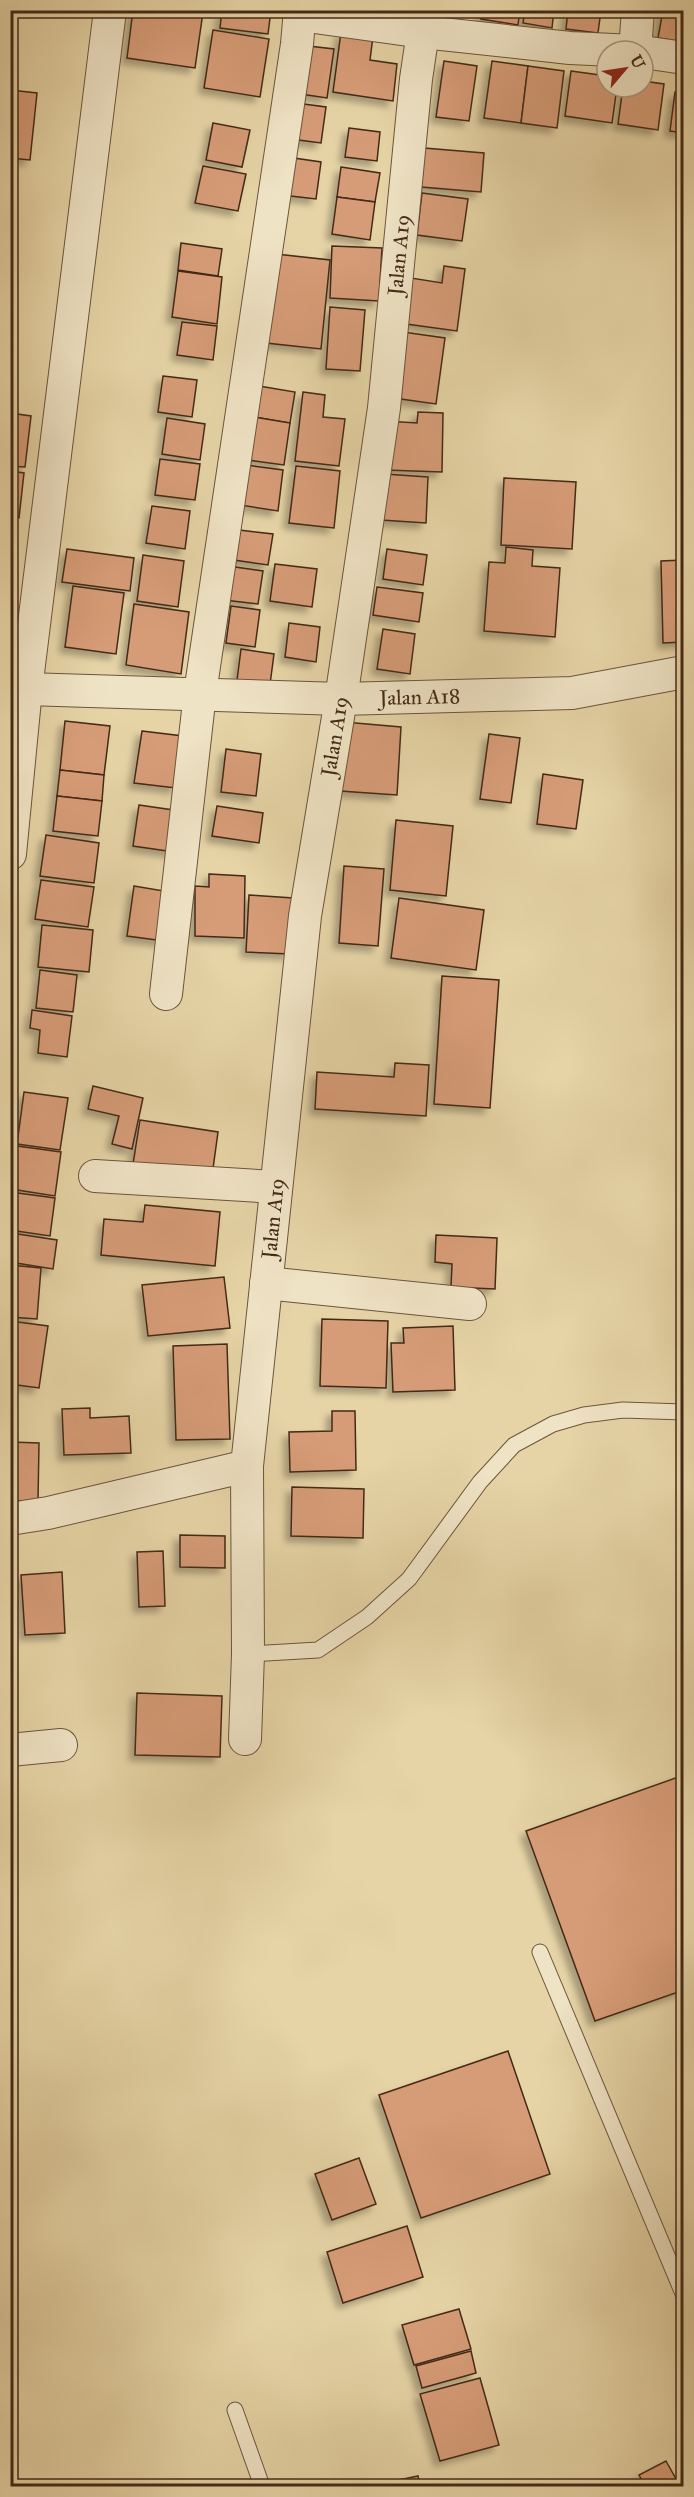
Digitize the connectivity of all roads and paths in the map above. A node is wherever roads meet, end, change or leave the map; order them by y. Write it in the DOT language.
graph roads {
  1 [pos="110,10"];
  2 [pos="638,10"];
  3 [pos="300,13"];
  4 [pos="459,23"];
  5 [pos="423,32"];
  6 [pos="636,39"];
  7 [pos="595,49"];
  8 [pos="655,54"];
  9 [pos="684,58"];
  10 [pos="684,672"];
  11 [pos="18,690"];
  12 [pos="200,693"];
  13 [pos="341,699"];
  14 [pos="10,854"];
  15 [pos="166,994"];
  16 [pos="95,1176"];
  17 [pos="276,1187"];
  18 [pos="266,1283"];
  19 [pos="470,1304"];
  20 [pos="684,1412"];
  21 [pos="247,1466"];
  22 [pos="10,1519"];
  23 [pos="248,1654"];
  24 [pos="245,1738"];
  25 [pos="61,1744"];
  26 [pos="10,1750"];
  27 [pos="540,1952"];
  28 [pos="684,2296"];
  29 [pos="235,2410"];
  30 [pos="262,2487"];
  1 -- 11 [label="street"];
  2 -- 6 [label="street"];
  3 -- 5 [label="street"];
  3 -- 12 [label="street"];
  4 -- 5 [label="street"];
  4 -- 7 [label="street"];
  5 -- 13 [label="street, Jalan A19"];
  8 -- 9 [label="street"];
  10 -- 13 [label="street, Jalan A18"];
  11 -- 12 [label="street, Jalan A18"];
  11 -- 14 [label="street"];
  12 -- 13 [label="street, Jalan A18"];
  12 -- 15 [label="street"];
  13 -- 17 [label="street, Jalan A19"];
  16 -- 17 [label="street"];
  17 -- 18 [label="street, Jalan A19"];
  18 -- 19 [label="street"];
  18 -- 21 [label="street, Jalan A19"];
  20 -- 23 [label="lane"];
  21 -- 22 [label="street"];
  21 -- 23 [label="street, Jalan A19"];
  23 -- 24 [label="street, Jalan A19"];
  25 -- 26 [label="street"];
  27 -- 28 [label="lane"];
  29 -- 30 [label="lane"];
}
